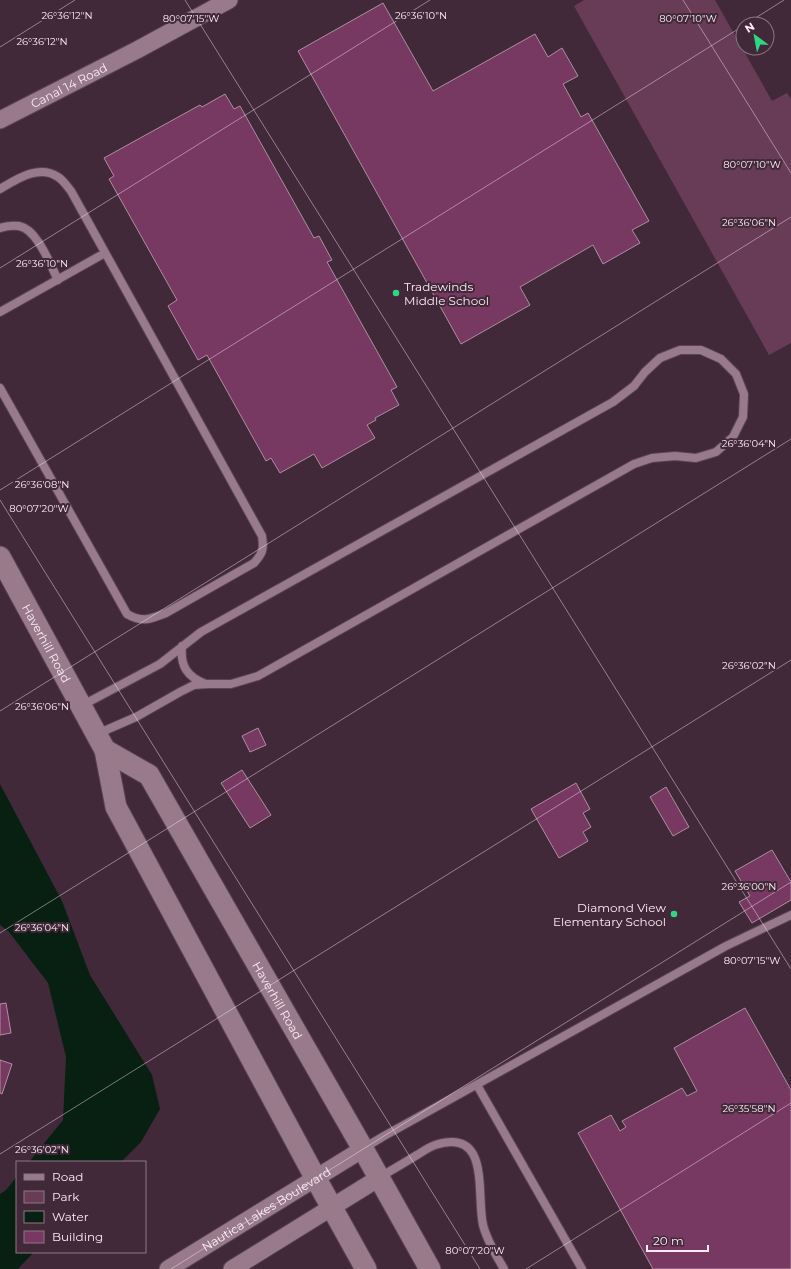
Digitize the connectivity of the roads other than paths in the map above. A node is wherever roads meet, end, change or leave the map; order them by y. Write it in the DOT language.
graph roads {
  1 [pos="229,0"];
  2 [pos="0,120"];
  3 [pos="0,189"];
  4 [pos="0,228"];
  5 [pos="105,254"];
  6 [pos="58,280"];
  7 [pos="0,312"];
  8 [pos="0,388"];
  9 [pos="0,557"];
  10 [pos="182,646"];
  11 [pos="207,684"];
  12 [pos="81,706"];
  13 [pos="101,743"];
  14 [pos="791,915"];
  15 [pos="478,1085"];
  16 [pos="363,1149"];
  17 [pos="379,1178"];
  18 [pos="316,1179"];
  19 [pos="332,1208"];
  20 [pos="168,1269"];
  21 [pos="232,1269"];
  22 [pos="366,1269"];
  23 [pos="430,1269"];
  24 [pos="504,1269"];
  25 [pos="582,1269"];
  1 -- 2 [label="street, Canal 14 Road"];
  3 -- 5 [label="lane"];
  4 -- 6 [label="lane"];
  5 -- 6 [label="lane"];
  5 -- 8 [label="lane"];
  6 -- 7 [label="lane"];
  9 -- 12 [label="street, Haverhill Road"];
  10 -- 11 [label="lane"];
  10 -- 11 [label="lane"];
  10 -- 12 [label="lane"];
  11 -- 13 [label="lane"];
  12 -- 13 [label="street, Haverhill Road"];
  13 -- 16 [label="street, Haverhill Road"];
  13 -- 18 [label="street, Haverhill Road"];
  14 -- 15 [label="lane"];
  15 -- 16 [label="lane"];
  15 -- 25 [label="lane"];
  16 -- 17 [label="street, Haverhill Road"];
  16 -- 18 [label="street, Nautica Lakes Boulevard"];
  17 -- 19 [label="street"];
  17 -- 23 [label="street, Haverhill Road"];
  17 -- 24 [label="lane"];
  18 -- 19 [label="street, Haverhill Road"];
  18 -- 20 [label="street, Nautica Lakes Boulevard"];
  19 -- 21 [label="street"];
  19 -- 22 [label="street, Haverhill Road"];
}
